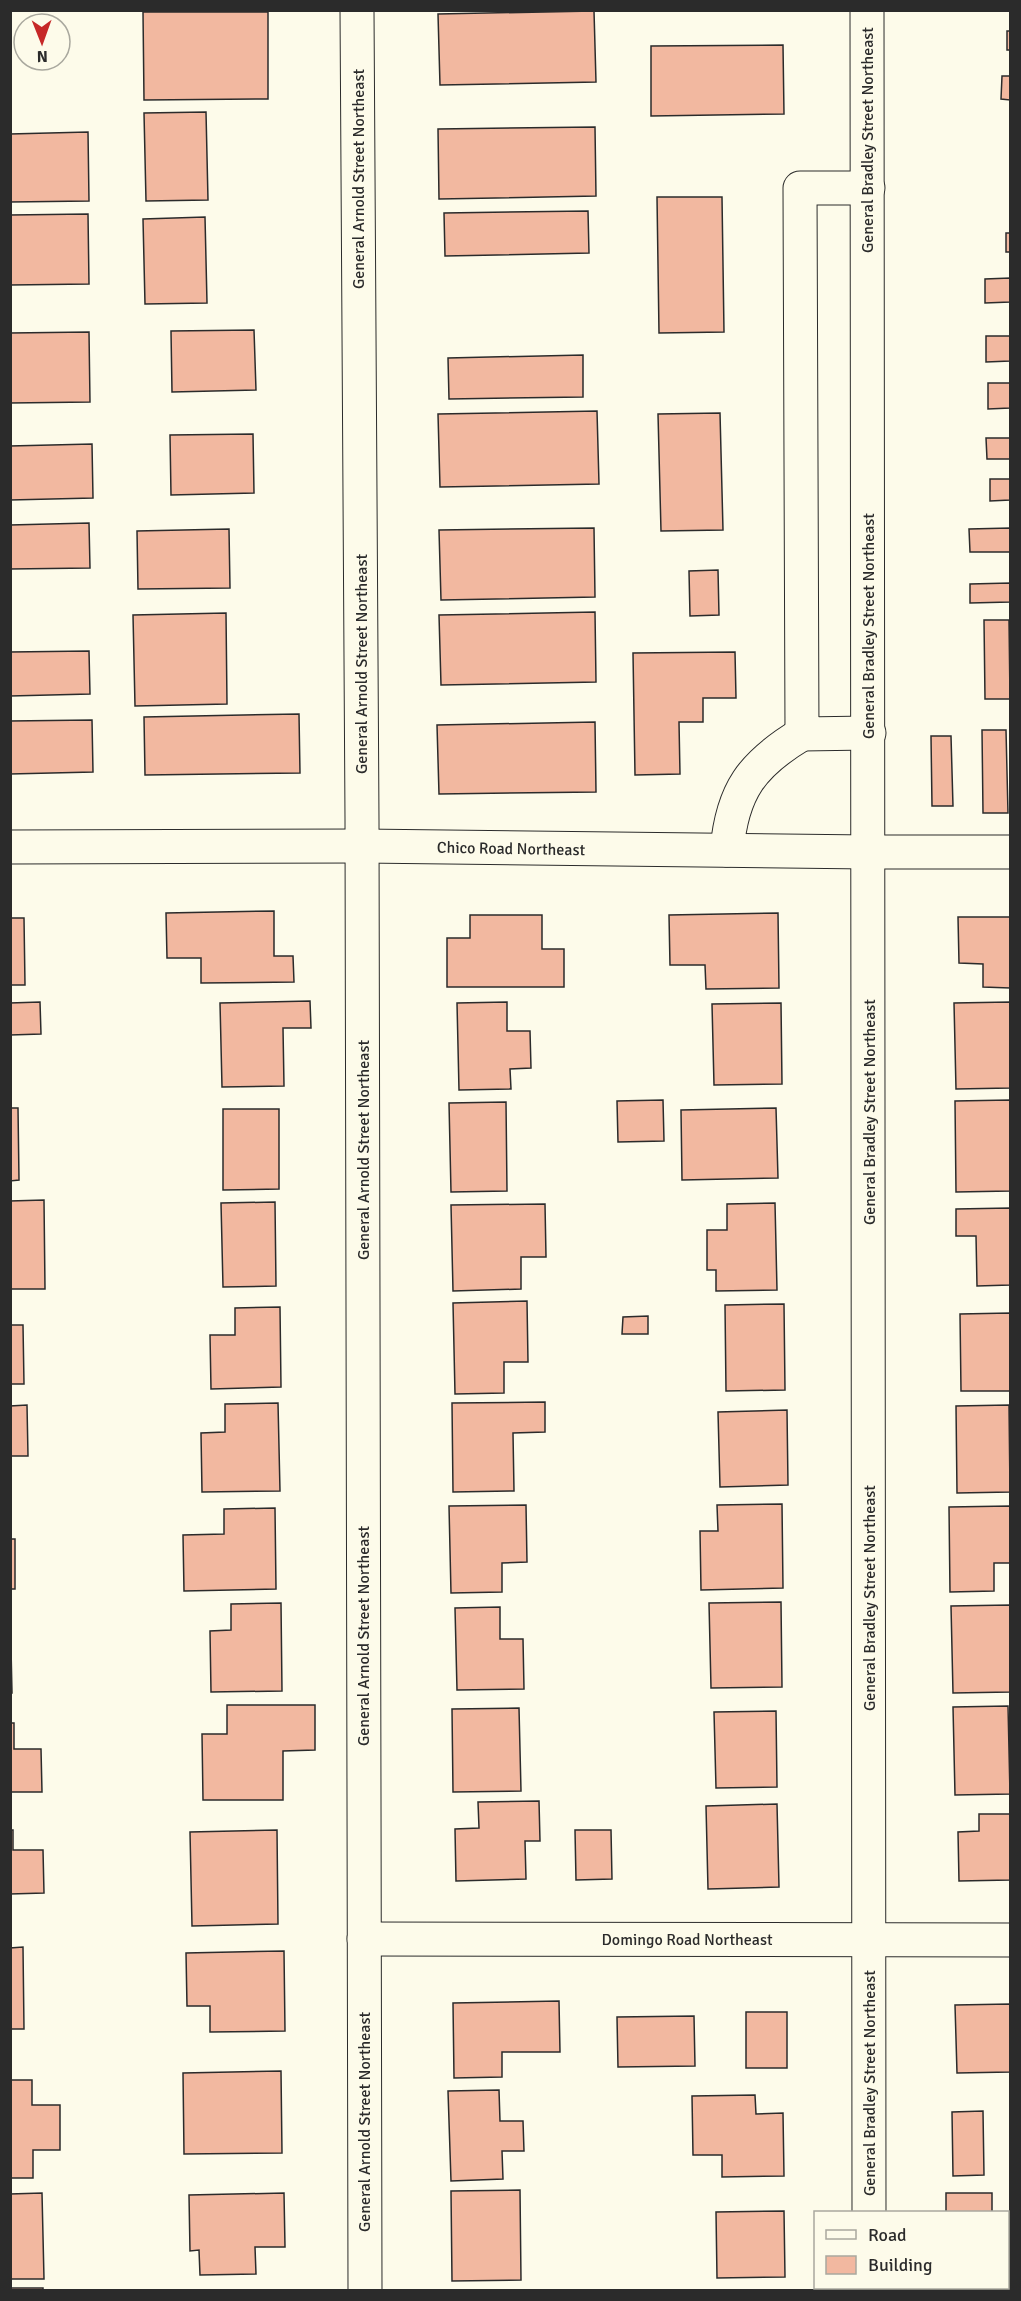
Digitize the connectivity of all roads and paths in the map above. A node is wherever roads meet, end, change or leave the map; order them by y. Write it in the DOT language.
graph roads {
  1 [pos="357,10"];
  2 [pos="867,10"];
  3 [pos="868,188"];
  4 [pos="868,733"];
  5 [pos="802,734"];
  6 [pos="362,846"];
  7 [pos="10,847"];
  8 [pos="727,850"];
  9 [pos="869,852"];
  10 [pos="1011,852"];
  11 [pos="364,1939"];
  12 [pos="869,1939"];
  13 [pos="1011,1940"];
  14 [pos="869,2211"];
  15 [pos="365,2290"];
  1 -- 6 [label="street, General Arnold Street Northeast"];
  2 -- 3 [label="street, General Bradley Street Northeast"];
  3 -- 4 [label="street, General Bradley Street Northeast"];
  3 -- 5 [label="street"];
  4 -- 5 [label="street"];
  4 -- 9 [label="street, General Bradley Street Northeast"];
  5 -- 8 [label="street"];
  6 -- 7 [label="street, Chico Road Northeast"];
  6 -- 8 [label="street, Chico Road Northeast"];
  6 -- 11 [label="street, General Arnold Street Northeast"];
  8 -- 9 [label="street, Chico Road Northeast"];
  9 -- 10 [label="street, Chico Road Northeast"];
  9 -- 12 [label="street, General Bradley Street Northeast"];
  11 -- 12 [label="street, Domingo Road Northeast"];
  11 -- 15 [label="street, General Arnold Street Northeast"];
  12 -- 13 [label="street, Domingo Road Northeast"];
  12 -- 14 [label="street, General Bradley Street Northeast"];
}
